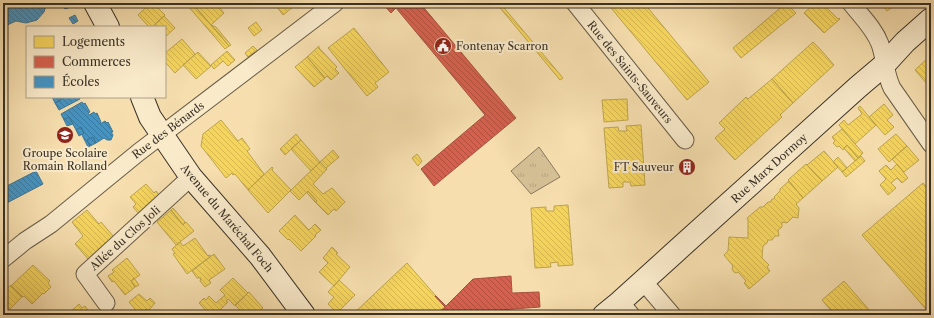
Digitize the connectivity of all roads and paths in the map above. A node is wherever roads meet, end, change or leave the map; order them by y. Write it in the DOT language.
graph roads {
  1 [pos="95,3"];
  2 [pos="335,3"];
  3 [pos="575,3"];
  4 [pos="851,3"];
  5 [pos="931,19"];
  6 [pos="107,26"];
  7 [pos="884,65"];
  8 [pos="142,98"];
  9 [pos="162,134"];
  10 [pos="685,140"];
  11 [pos="931,144"];
  12 [pos="191,177"];
  13 [pos="3,259"];
  14 [pos="643,281"];
  15 [pos="106,303"];
  16 [pos="618,311"];
  17 [pos="304,315"];
  18 [pos="672,315"];
  1 -- 6 [label="main road"];
  2 -- 9 [label="street, Rue des Bénards"];
  3 -- 10 [label="street, Rue des Saints-Sauveurs"];
  4 -- 7 [label="street"];
  5 -- 7 [label="main road, Rue Marx Dormoy"];
  7 -- 11 [label="street"];
  7 -- 14 [label="main road, Rue Marx Dormoy"];
  8 -- 9 [label="main road, Avenue du Maréchal Foch"];
  9 -- 12 [label="main road, Avenue du Maréchal Foch"];
  9 -- 13 [label="street, Rue des Bénards"];
  12 -- 15 [label="street, Allée du Clos Joli"];
  12 -- 17 [label="main road, Avenue du Maréchal Foch"];
  14 -- 16 [label="main road, Rue Marx Dormoy"];
  14 -- 18 [label="street"];
}
